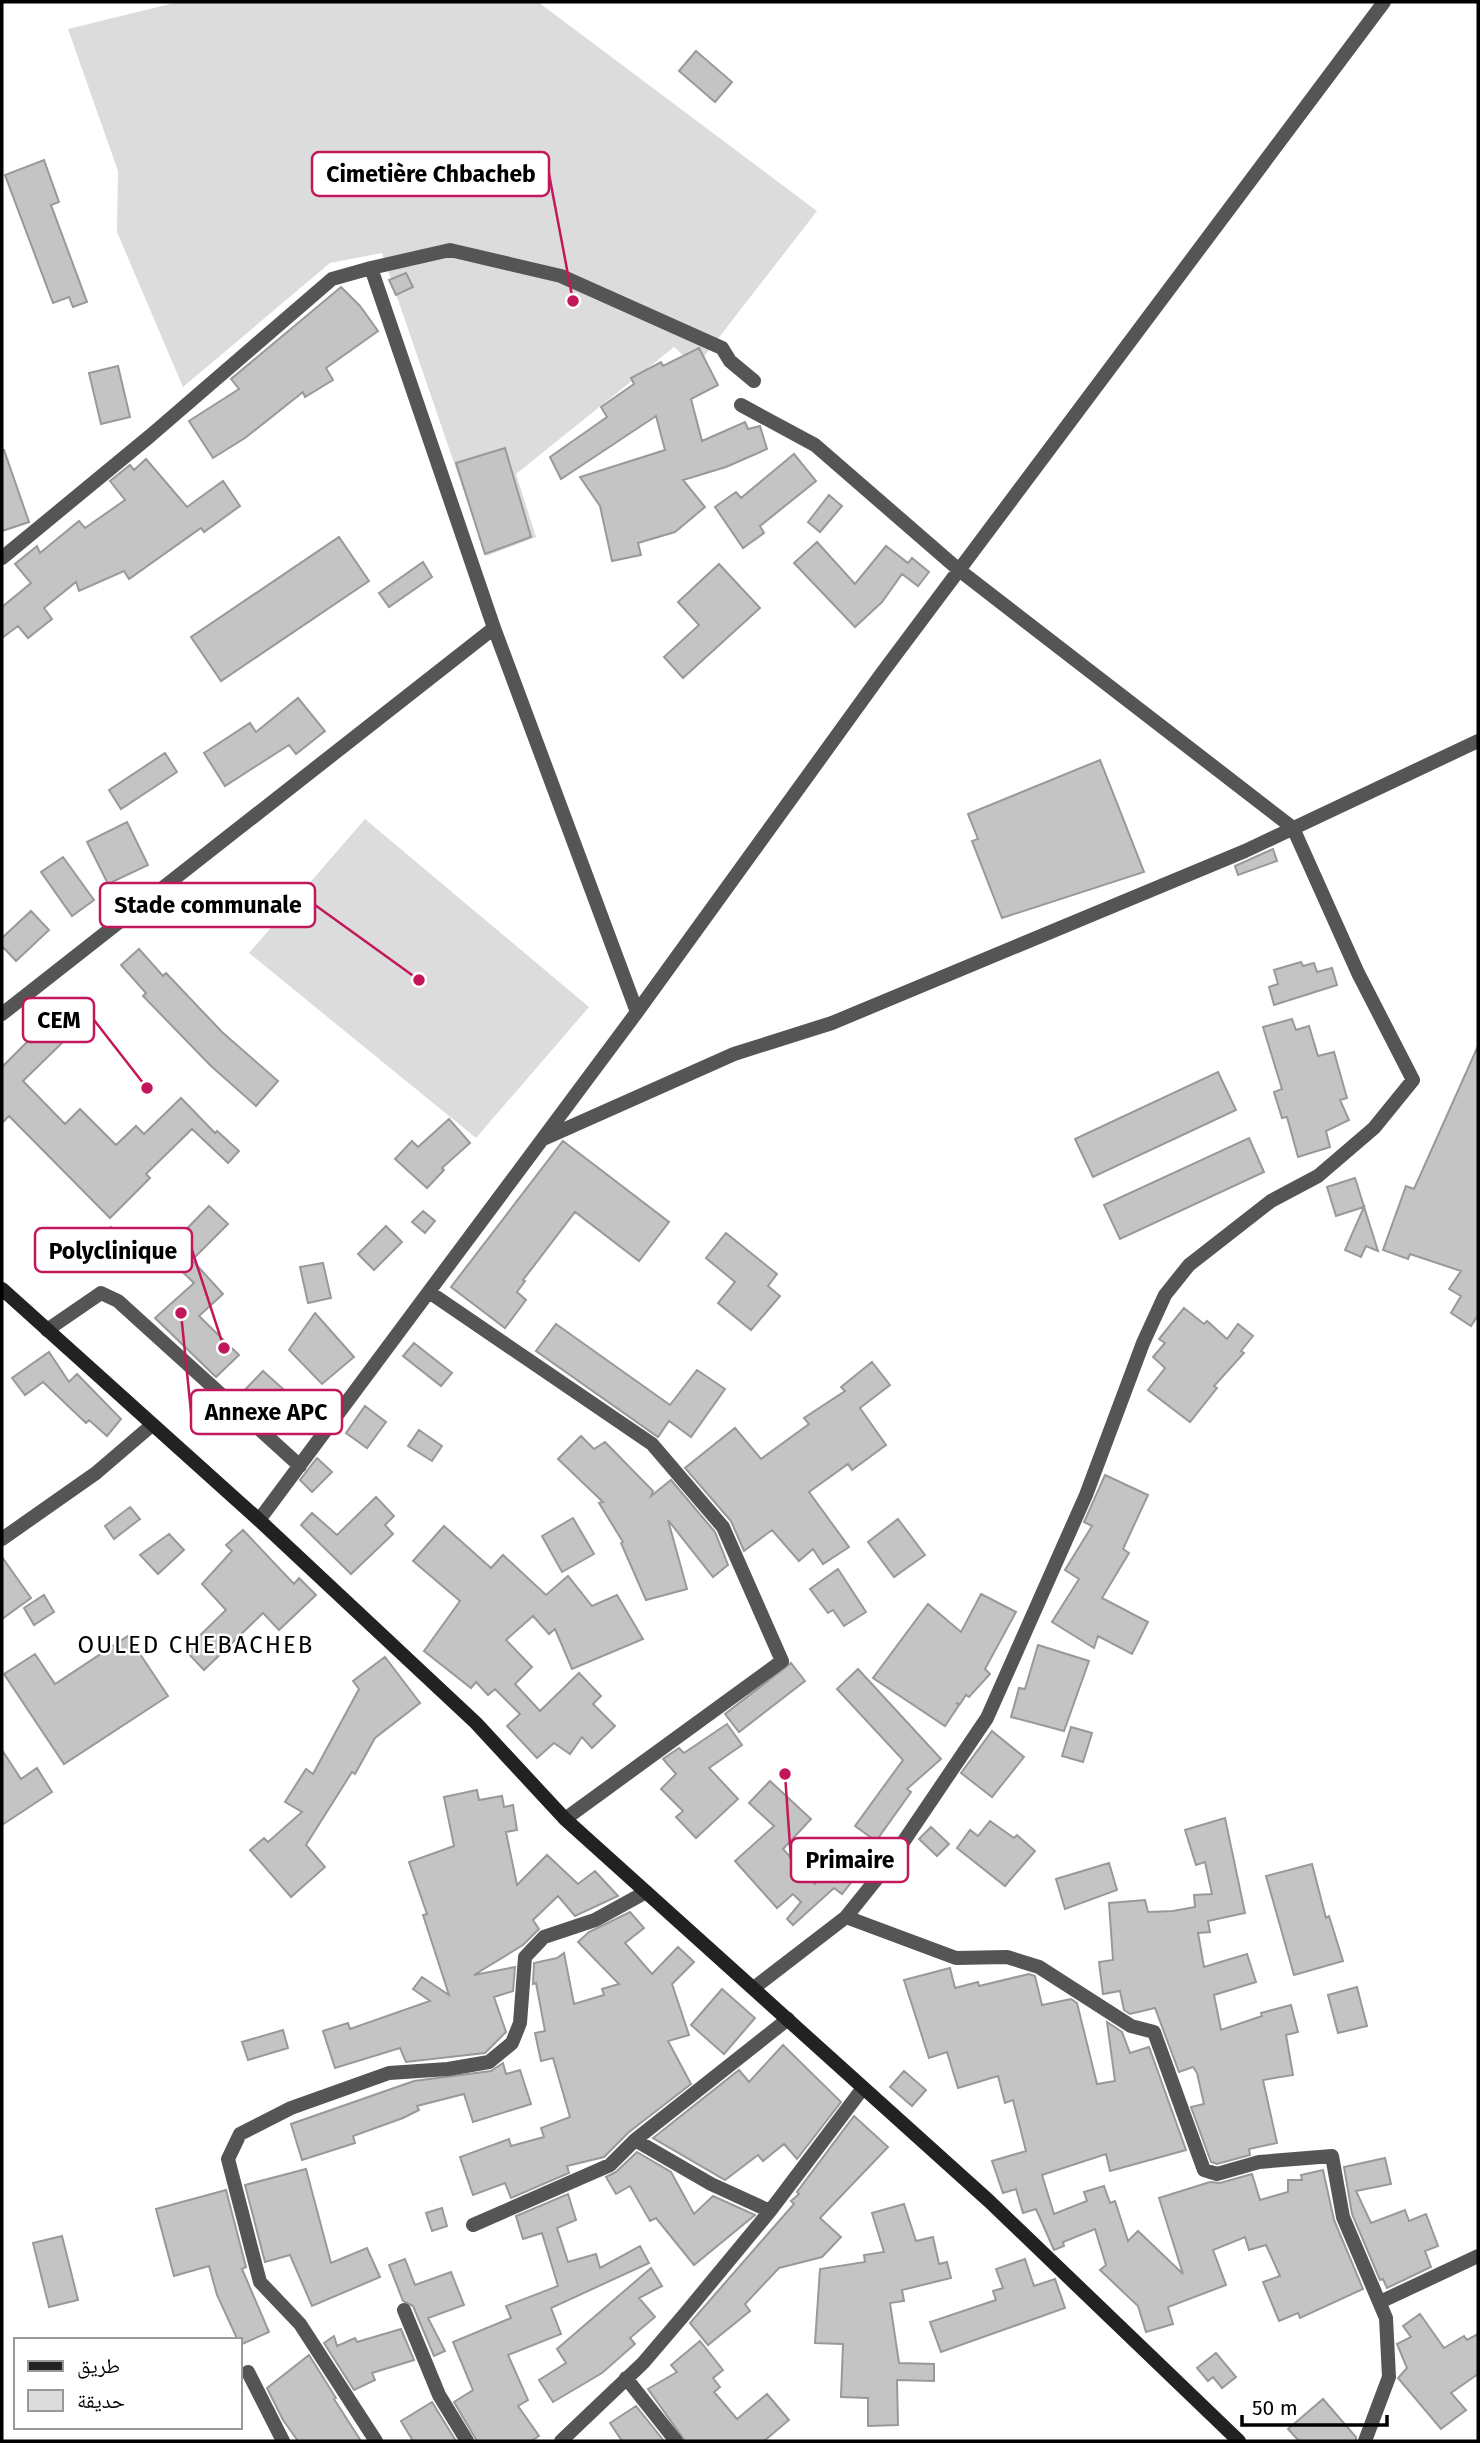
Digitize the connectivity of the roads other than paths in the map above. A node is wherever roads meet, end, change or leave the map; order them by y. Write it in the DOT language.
graph roads {
  1 [pos="1384,2"];
  2 [pos="371,268"];
  3 [pos="754,381"];
  4 [pos="741,405"];
  5 [pos="2,558"];
  6 [pos="959,570"];
  7 [pos="494,628"];
  8 [pos="1478,741"];
  9 [pos="1293,828"];
  10 [pos="637,1012"];
  11 [pos="2,1014"];
  12 [pos="542,1140"];
  13 [pos="2,1289"];
  14 [pos="429,1292"];
  15 [pos="47,1329"];
  16 [pos="152,1425"];
  17 [pos="300,1466"];
  18 [pos="259,1520"];
  19 [pos="2,1539"];
  20 [pos="565,1819"];
  21 [pos="646,1892"];
  22 [pos="846,1917"];
  23 [pos="755,1987"];
  24 [pos="788,2019"];
  25 [pos="863,2088"];
  26 [pos="635,2140"];
  27 [pos="770,2211"];
  28 [pos="473,2225"];
  29 [pos="1478,2256"];
  30 [pos="1380,2302"];
  31 [pos="404,2311"];
  32 [pos="248,2372"];
  33 [pos="626,2378"];
  34 [pos="283,2441"];
  35 [pos="376,2441"];
  36 [pos="467,2441"];
  37 [pos="561,2441"];
  38 [pos="676,2441"];
  39 [pos="1239,2441"];
  40 [pos="1365,2441"];
  1 -- 6 [label="street"];
  2 -- 3 [label="street"];
  2 -- 5 [label="street"];
  2 -- 7 [label="street"];
  4 -- 6 [label="street"];
  6 -- 9 [label="street"];
  6 -- 10 [label="street"];
  7 -- 10 [label="street"];
  7 -- 11 [label="street"];
  8 -- 9 [label="street"];
  9 -- 12 [label="street"];
  9 -- 22 [label="street"];
  10 -- 12 [label="street"];
  12 -- 14 [label="street"];
  13 -- 15 [label="main road"];
  14 -- 17 [label="street"];
  14 -- 20 [label="street"];
  15 -- 16 [label="main road"];
  15 -- 17 [label="street"];
  16 -- 18 [label="main road"];
  16 -- 19 [label="street"];
  17 -- 18 [label="street"];
  18 -- 20 [label="main road"];
  20 -- 21 [label="main road"];
  21 -- 23 [label="main road"];
  21 -- 35 [label="street"];
  22 -- 23 [label="street"];
  22 -- 30 [label="street"];
  23 -- 24 [label="main road"];
  24 -- 25 [label="main road"];
  24 -- 26 [label="street"];
  25 -- 27 [label="street"];
  25 -- 39 [label="main road"];
  26 -- 27 [label="street"];
  26 -- 28 [label="street"];
  27 -- 33 [label="street"];
  29 -- 30 [label="street"];
  30 -- 40 [label="street"];
  31 -- 36 [label="street"];
  32 -- 34 [label="street"];
  33 -- 37 [label="street"];
  33 -- 38 [label="street"];
}
